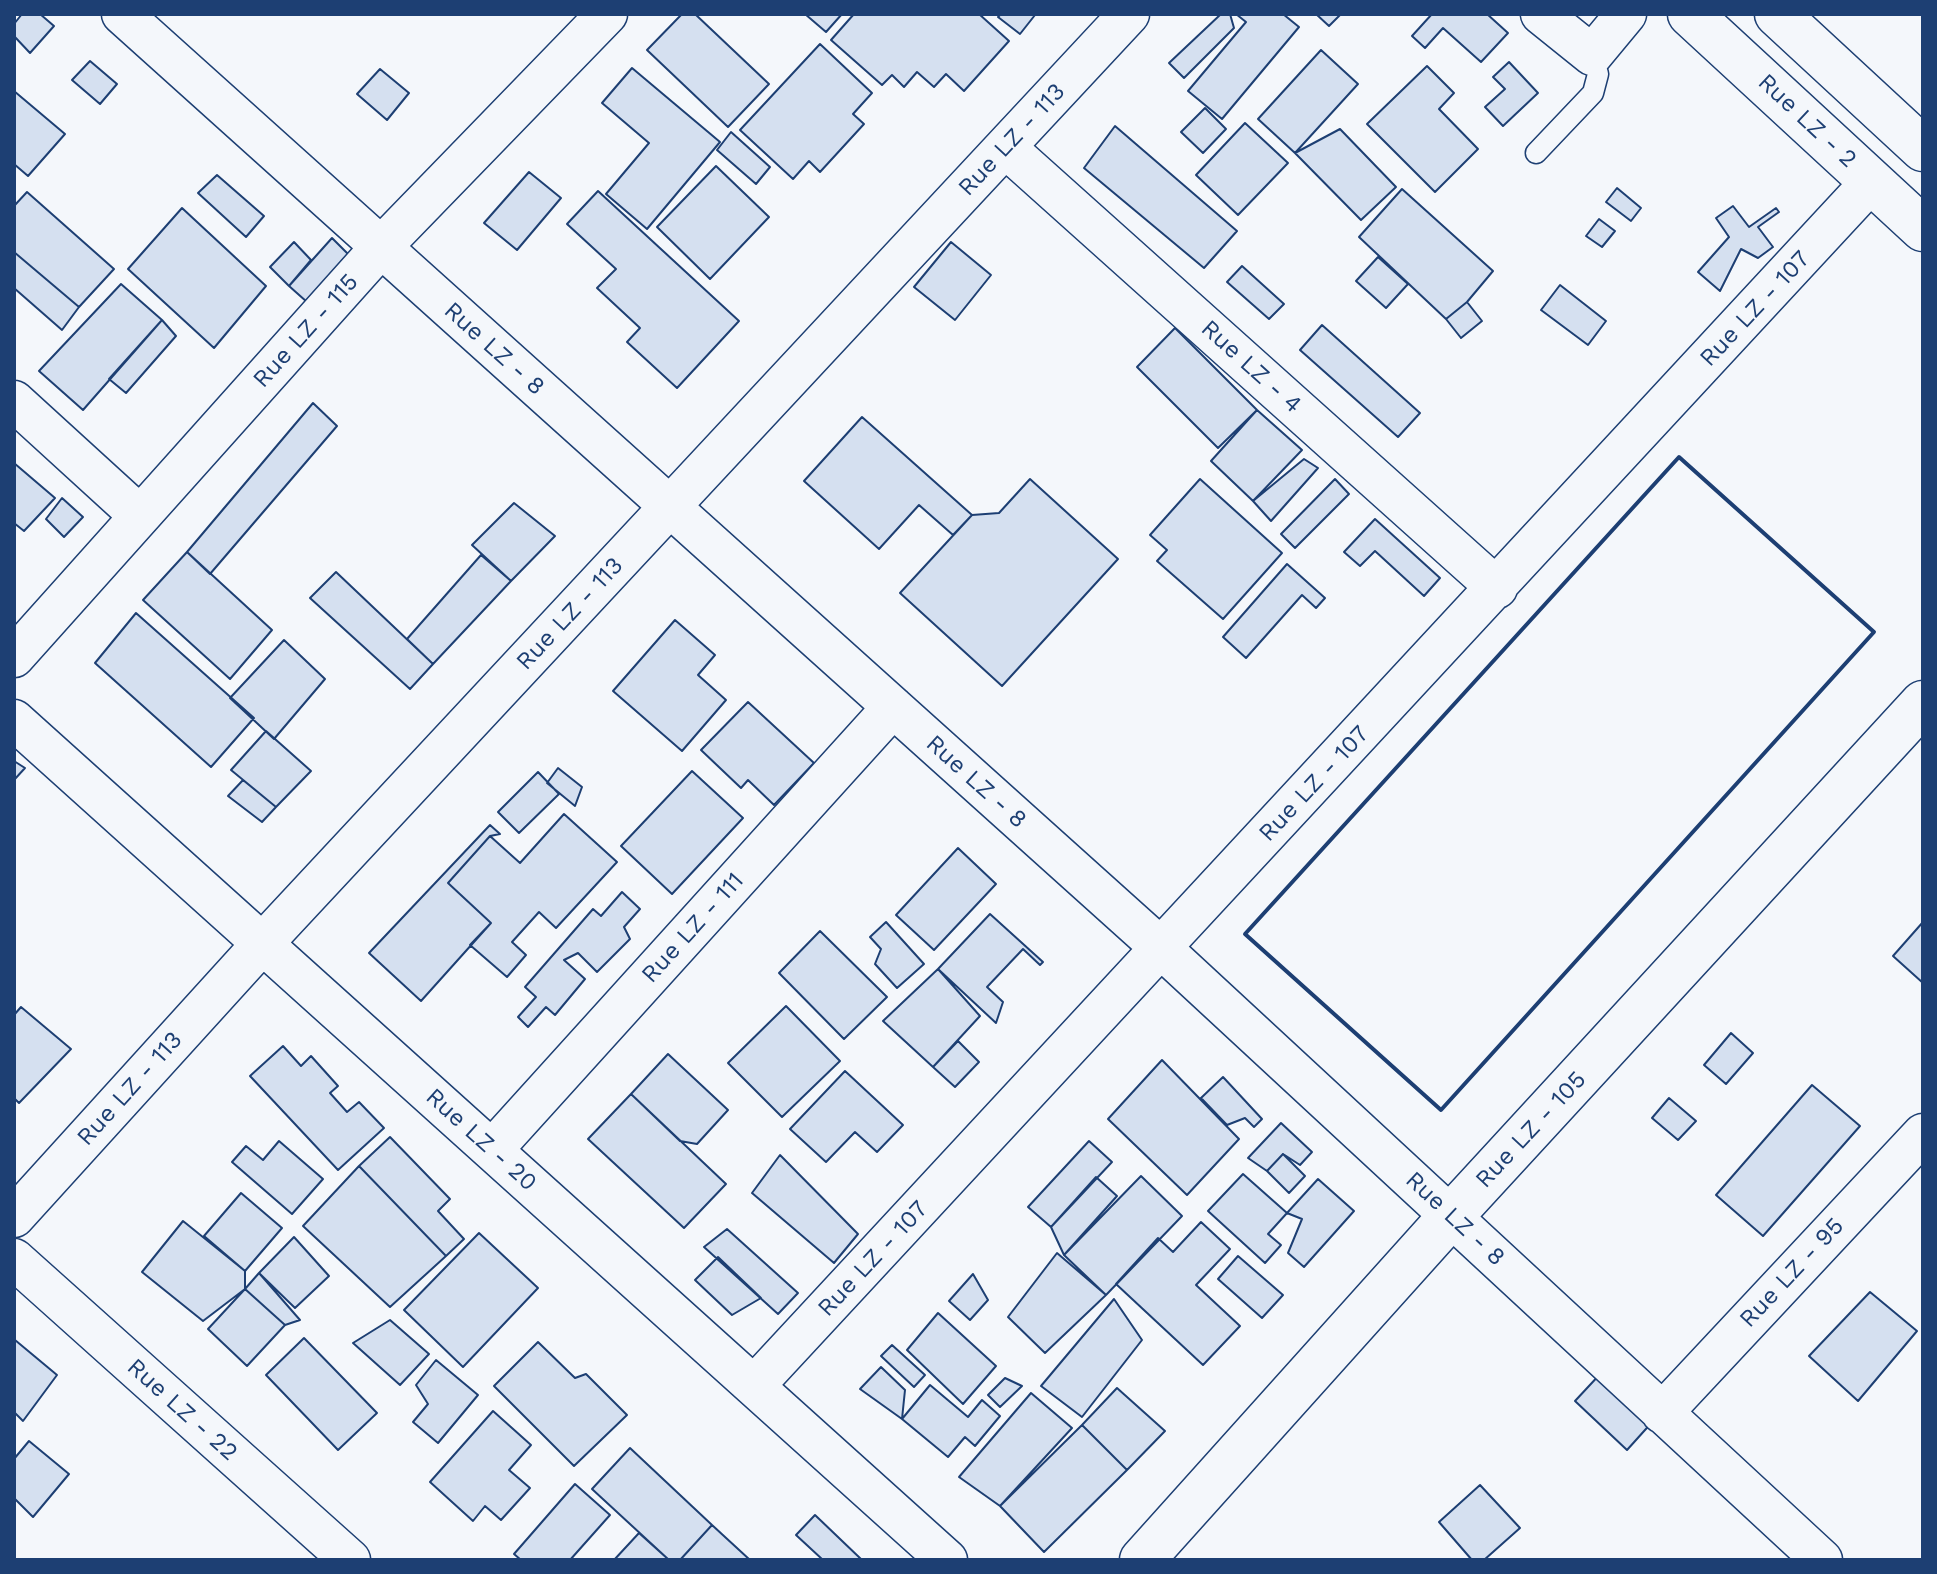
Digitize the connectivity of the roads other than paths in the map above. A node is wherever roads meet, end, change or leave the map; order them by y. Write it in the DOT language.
graph roads {
  1 [pos="122,14"];
  2 [pos="607,14"];
  3 [pos="1129,14"];
  4 [pos="1541,14"];
  5 [pos="1626,14"];
  6 [pos="1690,14"];
  7 [pos="1780,15"];
  8 [pos="1592,55"];
  9 [pos="1005,147"];
  10 [pos="1923,149"];
  11 [pos="1536,153"];
  12 [pos="1872,181"];
  13 [pos="1923,229"];
  14 [pos="381,247"];
  15 [pos="14,401"];
  16 [pos="669,507"];
  17 [pos="140,516"];
  18 [pos="1497,588"];
  19 [pos="14,657"];
  20 [pos="1923,703"];
  21 [pos="893,707"];
  22 [pos="14,720"];
  23 [pos="262,944"];
  24 [pos="1161,948"];
  25 [pos="1923,1134"];
  26 [pos="492,1150"];
  27 [pos="1451,1216"];
  28 [pos="14,1217"];
  29 [pos="14,1259"];
  30 [pos="754,1386"];
  31 [pos="1662,1413"];
  32 [pos="350,1560"];
  33 [pos="947,1560"];
  34 [pos="1142,1560"];
  35 [pos="1822,1560"];
  1 -- 14 [label="street, Rue LZ - 8"];
  2 -- 14 [label="street, Rue LZ - 115"];
  3 -- 9 [label="street, Rue LZ - 113"];
  4 -- 8 [label="street"];
  5 -- 8 [label="street"];
  6 -- 12 [label="main road, Rue LZ - 2"];
  7 -- 10 [label="main road"];
  8 -- 11 [label="lane"];
  9 -- 16 [label="street, Rue LZ - 113"];
  9 -- 18 [label="street, Rue LZ - 4"];
  12 -- 13 [label="main road, Rue LZ - 2"];
  12 -- 18 [label="street, Rue LZ - 107"];
  14 -- 16 [label="street, Rue LZ - 8"];
  14 -- 17 [label="street, Rue LZ - 115"];
  15 -- 17 [label="street"];
  16 -- 21 [label="street, Rue LZ - 8"];
  16 -- 23 [label="street, Rue LZ - 113"];
  17 -- 19 [label="street, Rue LZ - 115"];
  18 -- 24 [label="street, Rue LZ - 107"];
  20 -- 27 [label="main road, Rue LZ - 105"];
  21 -- 24 [label="street, Rue LZ - 8"];
  21 -- 26 [label="street, Rue LZ - 111"];
  22 -- 23 [label="street, Rue LZ - 20"];
  23 -- 26 [label="street, Rue LZ - 20"];
  23 -- 28 [label="street, Rue LZ - 113"];
  24 -- 27 [label="street, Rue LZ - 8"];
  24 -- 30 [label="street, Rue LZ - 107"];
  25 -- 31 [label="street, Rue LZ - 95"];
  26 -- 30 [label="street, Rue LZ - 20"];
  27 -- 31 [label="street, Rue LZ - 8"];
  27 -- 34 [label="main road, Rue LZ - 105"];
  29 -- 32 [label="street, Rue LZ - 22"];
  30 -- 33 [label="street, Rue LZ - 20"];
  31 -- 35 [label="street, Rue LZ - 8"];
}
